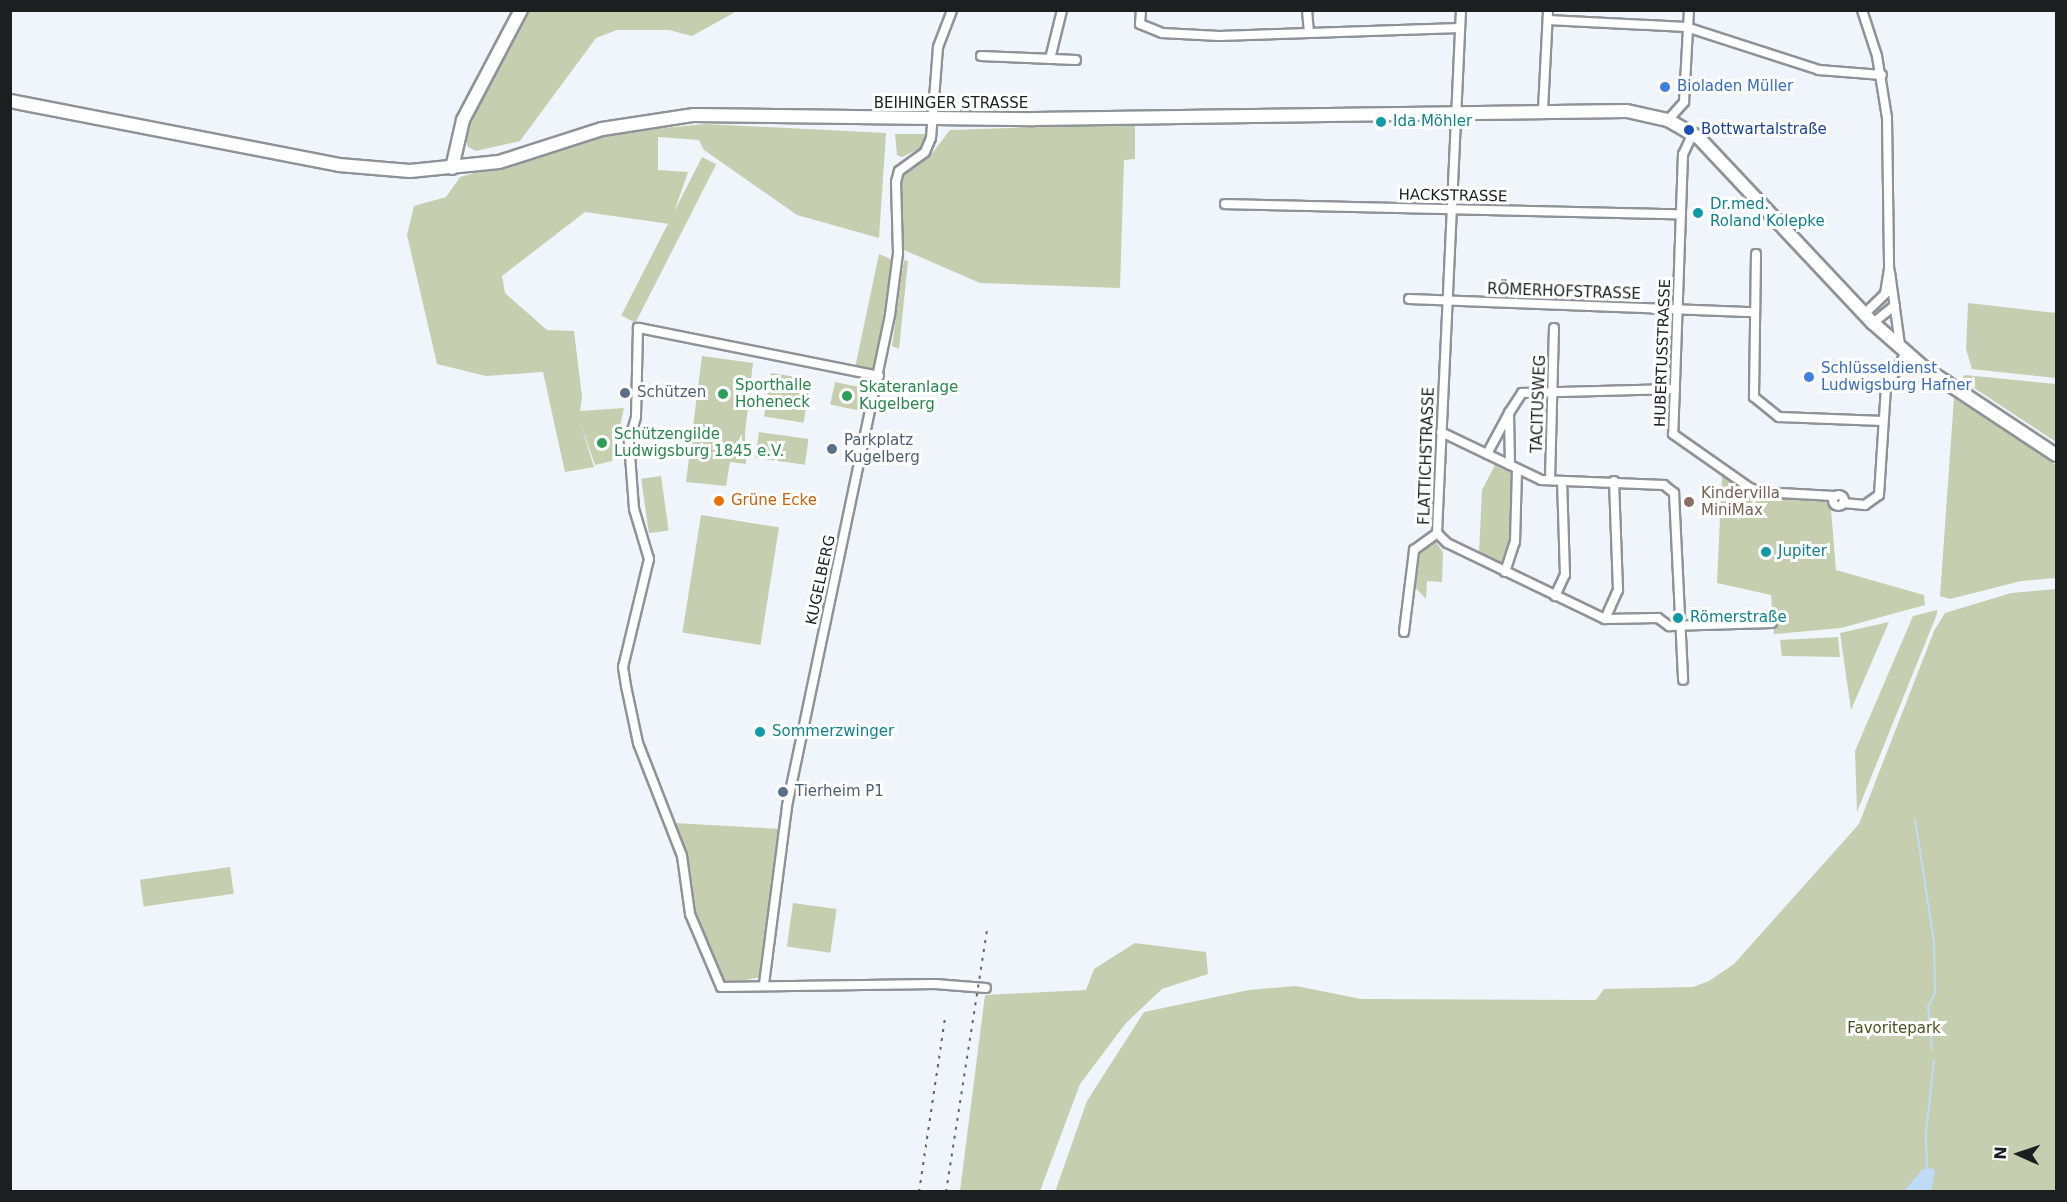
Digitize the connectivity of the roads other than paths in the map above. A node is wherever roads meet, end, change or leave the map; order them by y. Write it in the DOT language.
graph roads {
  1 [pos="521,10"];
  2 [pos="951,10"];
  3 [pos="1062,10"];
  4 [pos="1141,10"];
  5 [pos="1307,10"];
  6 [pos="1461,10"];
  7 [pos="1689,10"];
  8 [pos="1862,10"];
  9 [pos="1548,15"];
  10 [pos="1686,27"];
  11 [pos="1460,28"];
  12 [pos="1309,32"];
  13 [pos="981,56"];
  14 [pos="1050,59"];
  15 [pos="1076,60"];
  16 [pos="1882,75"];
  17 [pos="12,101"];
  18 [pos="1543,110"];
  19 [pos="1456,113"];
  20 [pos="933,119"];
  21 [pos="1668,120"];
  22 [pos="1693,133"];
  23 [pos="452,168"];
  24 [pos="1225,204"];
  25 [pos="1453,210"];
  26 [pos="1681,214"];
  27 [pos="1756,254"];
  28 [pos="1889,269"];
  29 [pos="1409,299"];
  30 [pos="1448,302"];
  31 [pos="1895,305"];
  32 [pos="1678,310"];
  33 [pos="1754,312"];
  34 [pos="1869,319"];
  35 [pos="1554,328"];
  36 [pos="1904,350"];
  37 [pos="879,376"];
  38 [pos="1675,389"];
  39 [pos="1552,392"];
  40 [pos="1509,414"];
  41 [pos="1883,421"];
  42 [pos="1441,432"];
  43 [pos="1487,454"];
  44 [pos="2056,455"];
  45 [pos="1513,467"];
  46 [pos="1550,480"];
  47 [pos="1614,481"];
  48 [pos="1562,482"];
  49 [pos="1437,533"];
  50 [pos="1505,572"];
  51 [pos="1555,596"];
  52 [pos="1605,619"];
  53 [pos="1773,623"];
  54 [pos="1681,626"];
  55 [pos="1404,632"];
  56 [pos="1683,680"];
  57 [pos="764,984"];
  58 [pos="986,988"];
  1 -- 23 [label="main road"];
  2 -- 20 [label="street"];
  3 -- 14 [label="street"];
  4 -- 12 [label="street"];
  5 -- 12 [label="street"];
  6 -- 11 [label="street, FLATTICHSTRASSE"];
  7 -- 10 [label="street"];
  8 -- 16 [label="street"];
  9 -- 10 [label="street"];
  9 -- 18 [label="street"];
  10 -- 16 [label="street"];
  10 -- 21 [label="street"];
  11 -- 12 [label="street"];
  11 -- 19 [label="street, FLATTICHSTRASSE"];
  13 -- 14 [label="street"];
  14 -- 15 [label="street"];
  16 -- 28 [label="street"];
  17 -- 23 [label="main road, BEIHINGER STRASSE"];
  18 -- 19 [label="main road"];
  18 -- 21 [label="main road"];
  19 -- 20 [label="main road, BEIHINGER STRASSE"];
  19 -- 25 [label="street, FLATTICHSTRASSE"];
  20 -- 23 [label="main road, BEIHINGER STRASSE"];
  20 -- 37 [label="street, KUGELBERG"];
  21 -- 22 [label="main road"];
  22 -- 26 [label="street, HUBERTUSSTRASSE"];
  22 -- 34 [label="main road"];
  24 -- 25 [label="street, HACKSTRASSE"];
  25 -- 26 [label="street, HACKSTRASSE"];
  25 -- 30 [label="street, FLATTICHSTRASSE"];
  26 -- 32 [label="street, HUBERTUSSTRASSE"];
  27 -- 33 [label="street"];
  28 -- 31 [label="street"];
  28 -- 34 [label="street"];
  29 -- 30 [label="street, RÖMERHOFSTRASSE"];
  30 -- 32 [label="street, RÖMERHOFSTRASSE"];
  30 -- 42 [label="street, FLATTICHSTRASSE"];
  31 -- 34 [label="street"];
  31 -- 36 [label="street"];
  32 -- 33 [label="street, RÖMERHOFSTRASSE"];
  32 -- 38 [label="street, HUBERTUSSTRASSE"];
  33 -- 41 [label="street"];
  34 -- 36 [label="main road"];
  35 -- 39 [label="street, TACITUSWEG"];
  36 -- 41 [label="street"];
  36 -- 44 [label="main road"];
  37 -- 57 [label="street, KUGELBERG"];
  37 -- 57 [label="street"];
  38 -- 39 [label="street"];
  38 -- 41 [label="street, HUBERTUSSTRASSE"];
  39 -- 40 [label="street"];
  39 -- 46 [label="street, TACITUSWEG"];
  40 -- 43 [label="street"];
  40 -- 45 [label="street"];
  42 -- 43 [label="street"];
  42 -- 49 [label="street, FLATTICHSTRASSE"];
  43 -- 45 [label="street"];
  45 -- 46 [label="street"];
  45 -- 50 [label="street"];
  46 -- 48 [label="street"];
  47 -- 48 [label="street"];
  47 -- 52 [label="street"];
  47 -- 54 [label="street"];
  48 -- 51 [label="street"];
  49 -- 50 [label="street, FLATTICHSTRASSE"];
  49 -- 55 [label="street"];
  50 -- 51 [label="street, FLATTICHSTRASSE"];
  51 -- 52 [label="street, FLATTICHSTRASSE"];
  52 -- 54 [label="street, FLATTICHSTRASSE"];
  53 -- 54 [label="street, FLATTICHSTRASSE"];
  54 -- 56 [label="street"];
  57 -- 58 [label="street"];
}
